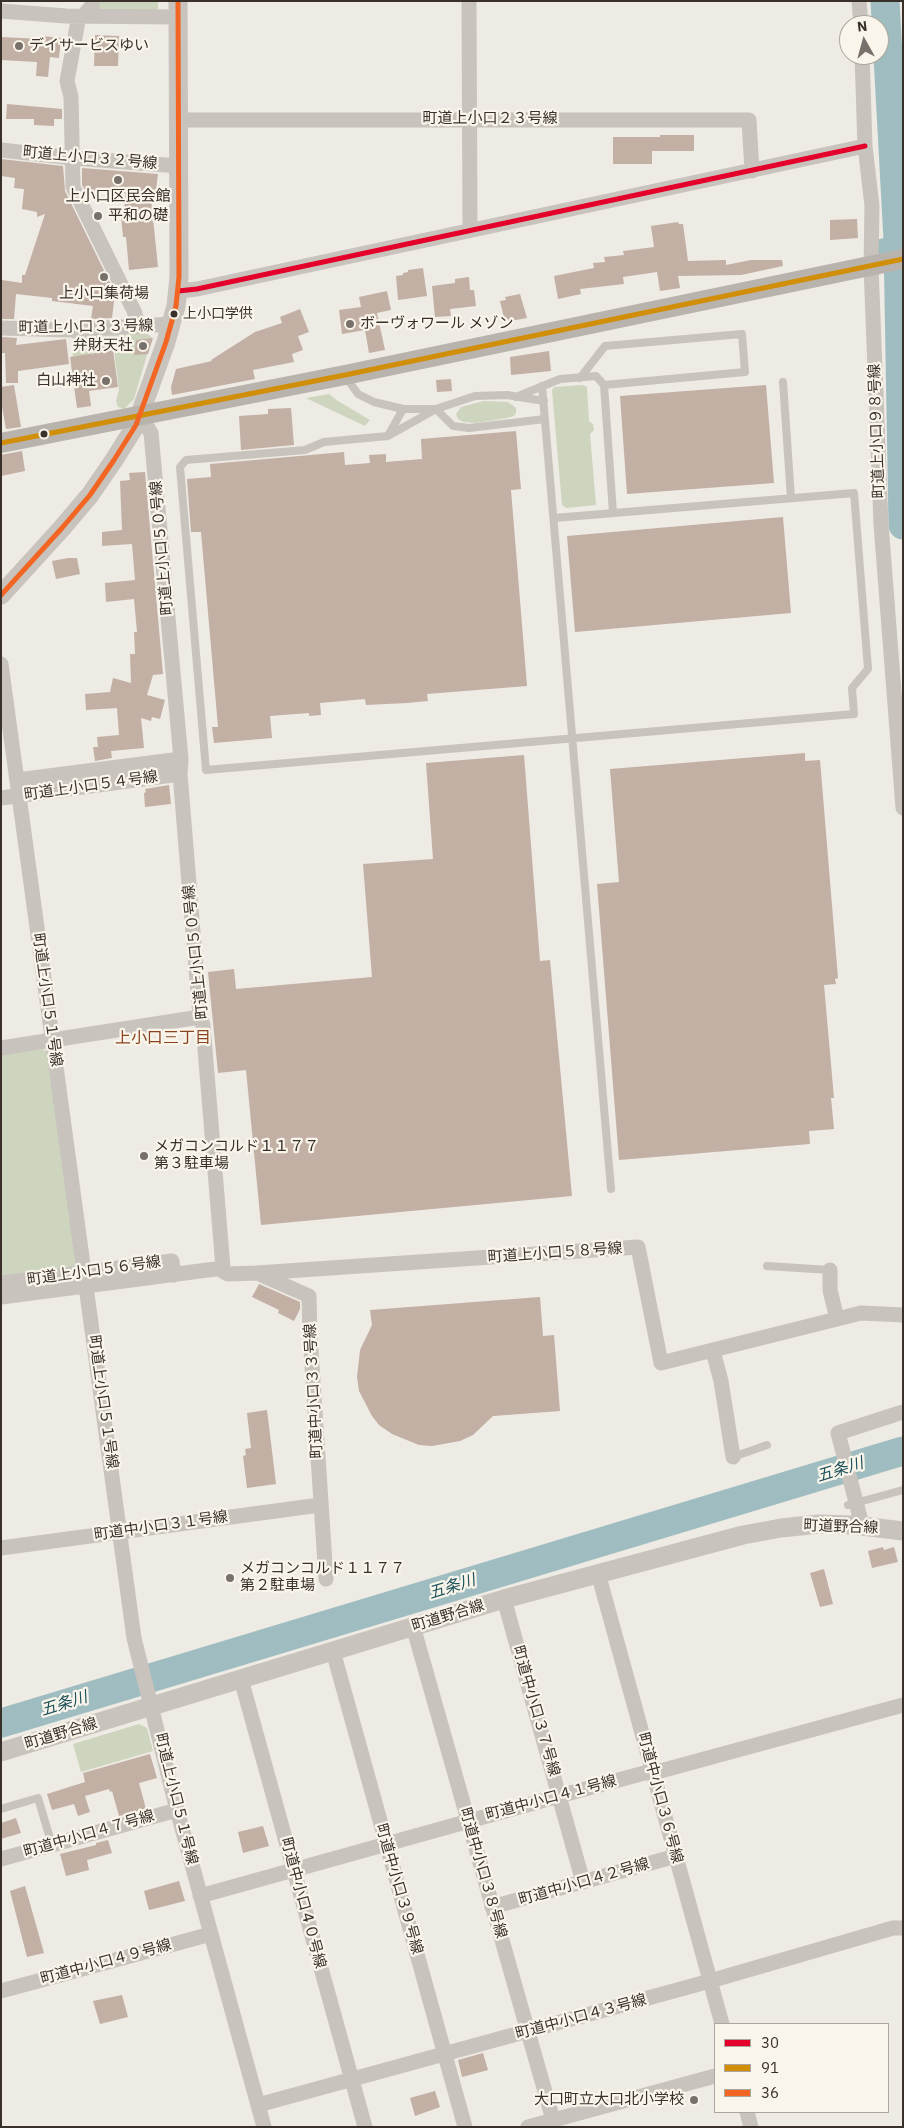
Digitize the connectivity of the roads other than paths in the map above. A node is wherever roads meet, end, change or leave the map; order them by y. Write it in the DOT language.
graph roads {
  1 [pos="92,1"];
  2 [pos="469,1"];
  3 [pos="859,1"];
  4 [pos="178,9"];
  5 [pos="1,10"];
  6 [pos="82,14"];
  7 [pos="860,15"];
  8 [pos="862,65"];
  9 [pos="469,119"];
  10 [pos="178,120"];
  11 [pos="866,146"];
  12 [pos="1,150"];
  13 [pos="73,158"];
  14 [pos="179,166"];
  15 [pos="752,171"];
  16 [pos="470,230"];
  17 [pos="903,259"];
  18 [pos="871,266"];
  19 [pos="178,291"];
  20 [pos="172,324"];
  21 [pos="139,327"];
  22 [pos="1,328"];
  23 [pos="345,375"];
  24 [pos="580,378"];
  25 [pos="783,382"];
  26 [pos="604,384"];
  27 [pos="542,386"];
  28 [pos="516,397"];
  29 [pos="544,401"];
  30 [pos="403,409"];
  31 [pos="436,409"];
  32 [pos="140,416"];
  33 [pos="545,419"];
  34 [pos="388,436"];
  35 [pos="1,443"];
  36 [pos="791,498"];
  37 [pos="613,513"];
  38 [pos="554,518"];
  39 [pos="1,595"];
  40 [pos="1,664"];
  41 [pos="572,739"];
  42 [pos="6,740"];
  43 [pos="181,766"];
  44 [pos="18,788"];
  45 [pos="1,798"];
  46 [pos="903,808"];
  47 [pos="200,1017"];
  48 [pos="52,1040"];
  49 [pos="1,1048"];
  50 [pos="611,1189"];
  51 [pos="767,1266"];
  52 [pos="223,1268"];
  53 [pos="830,1270"];
  54 [pos="256,1273"];
  55 [pos="86,1279"];
  56 [pos="1,1283"];
  57 [pos="1,1297"];
  58 [pos="903,1315"];
  59 [pos="837,1319"];
  60 [pos="713,1351"];
  61 [pos="903,1412"];
  62 [pos="767,1445"];
  63 [pos="733,1457"];
  64 [pos="903,1490"];
  65 [pos="853,1501"];
  66 [pos="320,1505"];
  67 [pos="862,1526"];
  68 [pos="903,1531"];
  69 [pos="121,1532"];
  70 [pos="1,1548"];
  71 [pos="598,1572"];
  72 [pos="326,1579"];
  73 [pos="504,1599"];
  74 [pos="413,1626"];
  75 [pos="333,1651"];
  76 [pos="241,1679"];
  77 [pos="151,1702"];
  78 [pos="903,1705"];
  79 [pos="1,1752"];
  80 [pos="653,1773"];
  81 [pos="559,1796"];
  82 [pos="1,1810"];
  83 [pos="177,1810"];
  84 [pos="468,1821"];
  85 [pos="386,1843"];
  86 [pos="52,1845"];
  87 [pos="676,1856"];
  88 [pos="1,1859"];
  89 [pos="293,1868"];
  90 [pos="583,1882"];
  91 [pos="200,1896"];
  92 [pos="492,1907"];
  93 [pos="903,1928"];
  94 [pos="211,1934"];
  95 [pos="710,1981"];
  96 [pos="1,1991"];
  97 [pos="722,2023"];
  98 [pos="528,2031"];
  99 [pos="445,2054"];
  100 [pos="714,2076"];
  101 [pos="352,2080"];
  102 [pos="258,2105"];
  103 [pos="747,2113"];
  104 [pos="552,2120"];
  105 [pos="264,2127"];
  106 [pos="365,2127"];
  107 [pos="465,2127"];
  108 [pos="528,2127"];
  109 [pos="751,2127"];
  1 -- 6 [label="street"];
  2 -- 9 [label="street"];
  3 -- 7 [label="street"];
  4 -- 6 [label="street"];
  4 -- 10 [label="street"];
  5 -- 6 [label="street"];
  6 -- 13 [label="street"];
  8 -- 11 [label="street, 町道上小口９８号線"];
  9 -- 10 [label="street, 町道上小口２３号線"];
  9 -- 15 [label="street, 町道上小口２３号線"];
  9 -- 16 [label="street"];
  10 -- 14 [label="street"];
  11 -- 15 [label="street"];
  11 -- 18 [label="street, 町道上小口９８号線"];
  12 -- 13 [label="street, 町道上小口３２号線"];
  13 -- 14 [label="street, 町道上小口３２号線"];
  13 -- 21 [label="street"];
  14 -- 19 [label="street"];
  15 -- 16 [label="street"];
  16 -- 19 [label="street"];
  17 -- 18 [label="main road"];
  18 -- 23 [label="main road"];
  18 -- 46 [label="street, 町道上小口９８号線"];
  19 -- 20 [label="street"];
  20 -- 21 [label="street, 町道上小口３３号線"];
  20 -- 32 [label="street"];
  21 -- 22 [label="street, 町道上小口３３号線"];
  23 -- 30 [label="lane"];
  23 -- 32 [label="main road"];
  24 -- 26 [label="lane"];
  24 -- 26 [label="lane"];
  24 -- 27 [label="lane"];
  25 -- 36 [label="lane"];
  26 -- 37 [label="lane"];
  27 -- 28 [label="lane"];
  27 -- 29 [label="lane"];
  28 -- 29 [label="lane"];
  28 -- 31 [label="lane"];
  29 -- 33 [label="lane"];
  30 -- 31 [label="lane"];
  30 -- 34 [label="lane"];
  31 -- 33 [label="lane"];
  31 -- 34 [label="lane"];
  32 -- 35 [label="main road"];
  32 -- 39 [label="street"];
  32 -- 43 [label="street, 町道上小口５０号線"];
  33 -- 38 [label="lane"];
  34 -- 41 [label="lane"];
  36 -- 37 [label="lane"];
  36 -- 41 [label="lane"];
  37 -- 38 [label="lane"];
  38 -- 41 [label="lane"];
  40 -- 42 [label="street, 町道上小口５１号線"];
  41 -- 50 [label="lane"];
  42 -- 44 [label="street, 町道上小口５１号線"];
  43 -- 44 [label="street, 町道上小口５４号線"];
  43 -- 47 [label="street, 町道上小口５０号線"];
  44 -- 45 [label="street, 町道上小口５４号線"];
  44 -- 48 [label="street, 町道上小口５１号線"];
  47 -- 48 [label="street"];
  47 -- 52 [label="street, 町道上小口５０号線"];
  48 -- 49 [label="street"];
  48 -- 55 [label="street, 町道上小口５１号線"];
  51 -- 53 [label="lane"];
  52 -- 54 [label="street, 町道中小口３３号線"];
  52 -- 55 [label="street, 町道上小口５６号線"];
  53 -- 59 [label="street"];
  54 -- 60 [label="street, 町道上小口５８号線"];
  54 -- 66 [label="street, 町道中小口３３号線"];
  55 -- 56 [label="street, 町道上小口５６号線"];
  55 -- 57 [label="street"];
  55 -- 69 [label="street, 町道上小口５１号線"];
  58 -- 59 [label="street, 町道上小口５８号線"];
  59 -- 60 [label="street, 町道上小口５８号線"];
  60 -- 63 [label="street"];
  61 -- 65 [label="street"];
  62 -- 63 [label="lane"];
  64 -- 65 [label="lane"];
  65 -- 67 [label="street"];
  66 -- 69 [label="street, 町道中小口３１号線"];
  66 -- 72 [label="street, 町道中小口３３号線"];
  67 -- 68 [label="street, 町道野合線"];
  67 -- 71 [label="street, 町道野合線"];
  69 -- 70 [label="street, 町道中小口３１号線"];
  69 -- 77 [label="street, 町道上小口５１号線"];
  71 -- 73 [label="street, 町道野合線"];
  71 -- 80 [label="street, 町道中小口３６号線"];
  73 -- 74 [label="street, 町道野合線"];
  73 -- 81 [label="street, 町道中小口３７号線"];
  74 -- 75 [label="street, 町道野合線"];
  74 -- 84 [label="street, 町道中小口３８号線"];
  75 -- 76 [label="street, 町道野合線"];
  75 -- 85 [label="street, 町道中小口３９号線"];
  76 -- 77 [label="street, 町道野合線"];
  76 -- 89 [label="street, 町道中小口４０号線"];
  77 -- 79 [label="street, 町道野合線"];
  77 -- 83 [label="street, 町道上小口５１号線"];
  78 -- 80 [label="street, 町道中小口４１号線"];
  80 -- 81 [label="street, 町道中小口４１号線"];
  80 -- 87 [label="street, 町道中小口３６号線"];
  81 -- 84 [label="street, 町道中小口４１号線"];
  81 -- 90 [label="street, 町道中小口３７号線"];
  82 -- 86 [label="lane"];
  83 -- 86 [label="street, 町道中小口４７号線"];
  83 -- 91 [label="street, 町道上小口５１号線"];
  84 -- 85 [label="street, 町道中小口４１号線"];
  84 -- 92 [label="street, 町道中小口３８号線"];
  85 -- 89 [label="street, 町道中小口４１号線"];
  85 -- 99 [label="street, 町道中小口３９号線"];
  86 -- 88 [label="street, 町道中小口４７号線"];
  87 -- 90 [label="street, 町道中小口４２号線"];
  87 -- 95 [label="street, 町道中小口３６号線"];
  89 -- 91 [label="street, 町道中小口４１号線"];
  89 -- 101 [label="street, 町道中小口４０号線"];
  90 -- 92 [label="street, 町道中小口４２号線"];
  91 -- 94 [label="street, 町道上小口５１号線"];
  92 -- 98 [label="street, 町道中小口３８号線"];
  93 -- 95 [label="street, 町道中小口４３号線"];
  94 -- 96 [label="street, 町道中小口４９号線"];
  94 -- 102 [label="street, 町道上小口５１号線"];
  95 -- 97 [label="street, 町道中小口３６号線"];
  95 -- 98 [label="street, 町道中小口４３号線"];
  98 -- 99 [label="street, 町道中小口４３号線"];
  98 -- 104 [label="street, 町道中小口３８号線"];
  99 -- 101 [label="street, 町道中小口４３号線"];
  99 -- 107 [label="street, 町道中小口３９号線"];
  100 -- 104 [label="street"];
  101 -- 102 [label="street, 町道中小口４３号線"];
  101 -- 106 [label="street, 町道中小口４０号線"];
  102 -- 105 [label="street, 町道上小口５１号線"];
  103 -- 109 [label="street"];
  104 -- 108 [label="street"];
}
